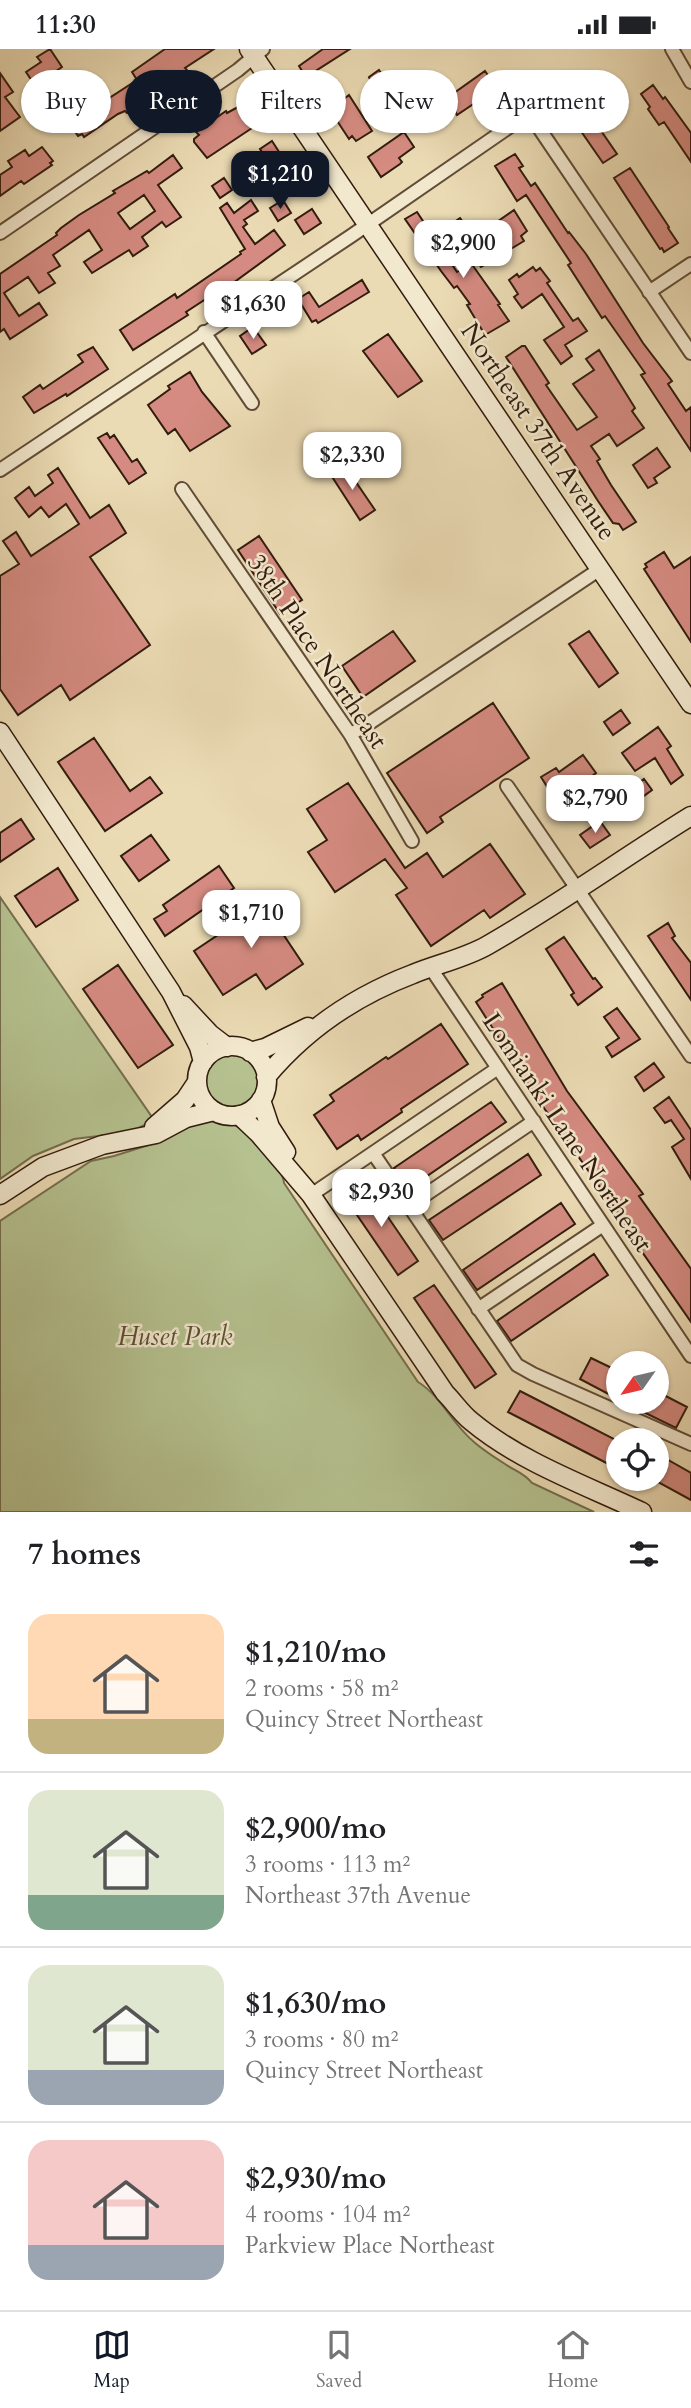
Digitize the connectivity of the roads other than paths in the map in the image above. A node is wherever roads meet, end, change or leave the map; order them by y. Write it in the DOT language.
graph roads {
  1 [pos="672,49"];
  2 [pos="255,51"];
  3 [pos="691,82"];
  4 [pos="366,224"];
  5 [pos="0,233"];
  6 [pos="691,264"];
  7 [pos="649,292"];
  8 [pos="204,332"];
  9 [pos="691,353"];
  10 [pos="252,403"];
  11 [pos="0,470"];
  12 [pos="182,489"];
  13 [pos="600,569"];
  14 [pos="691,704"];
  15 [pos="0,732"];
  16 [pos="350,734"];
  17 [pos="507,786"];
  18 [pos="691,816"];
  19 [pos="412,841"];
  20 [pos="577,890"];
  21 [pos="430,967"];
  22 [pos="172,992"];
  23 [pos="318,1025"];
  24 [pos="227,1047"];
  25 [pos="250,1052"];
  26 [pos="691,1056"];
  27 [pos="203,1062"];
  28 [pos="498,1068"];
  29 [pos="266,1077"];
  30 [pos="197,1082"];
  31 [pos="261,1100"];
  32 [pos="214,1111"];
  33 [pos="239,1115"];
  34 [pos="534,1121"];
  35 [pos="145,1136"];
  36 [pos="373,1153"];
  37 [pos="305,1188"];
  38 [pos="0,1195"];
  39 [pos="409,1206"];
  40 [pos="603,1225"];
  41 [pos="478,1309"];
  42 [pos="691,1356"];
  43 [pos="691,1444"];
  44 [pos="642,1512"];
  1 -- 3 [label="street"];
  2 -- 4 [label="street, Northeast 37th Avenue"];
  2 -- 5 [label="street"];
  4 -- 7 [label="street"];
  4 -- 8 [label="street"];
  4 -- 13 [label="street, Northeast 37th Avenue"];
  6 -- 7 [label="street"];
  7 -- 9 [label="street"];
  8 -- 10 [label="street"];
  8 -- 11 [label="street"];
  12 -- 16 [label="street, 38th Place Northeast"];
  13 -- 14 [label="street, Northeast 37th Avenue"];
  13 -- 16 [label="street"];
  15 -- 22 [label="street"];
  16 -- 19 [label="street, 38th Place Northeast"];
  17 -- 20 [label="street"];
  18 -- 20 [label="street"];
  20 -- 21 [label="street"];
  20 -- 26 [label="street"];
  21 -- 23 [label="street"];
  21 -- 28 [label="street, Lomianki Lane Northeast"];
  22 -- 24 [label="street"];
  22 -- 27 [label="street"];
  23 -- 25 [label="street"];
  23 -- 29 [label="street"];
  24 -- 25 [label="street"];
  24 -- 27 [label="street"];
  25 -- 29 [label="street"];
  27 -- 30 [label="street"];
  28 -- 34 [label="street, Lomianki Lane Northeast"];
  28 -- 36 [label="street"];
  29 -- 31 [label="street"];
  30 -- 32 [label="street"];
  30 -- 35 [label="street"];
  31 -- 33 [label="street"];
  31 -- 37 [label="street"];
  32 -- 33 [label="street"];
  32 -- 35 [label="street"];
  33 -- 37 [label="street"];
  34 -- 39 [label="street"];
  34 -- 40 [label="street, Lomianki Lane Northeast"];
  35 -- 38 [label="street"];
  36 -- 37 [label="street"];
  36 -- 39 [label="street"];
  37 -- 44 [label="street"];
  39 -- 41 [label="street"];
  40 -- 41 [label="street"];
  40 -- 42 [label="street, Lomianki Lane Northeast"];
  41 -- 43 [label="street"];
}
